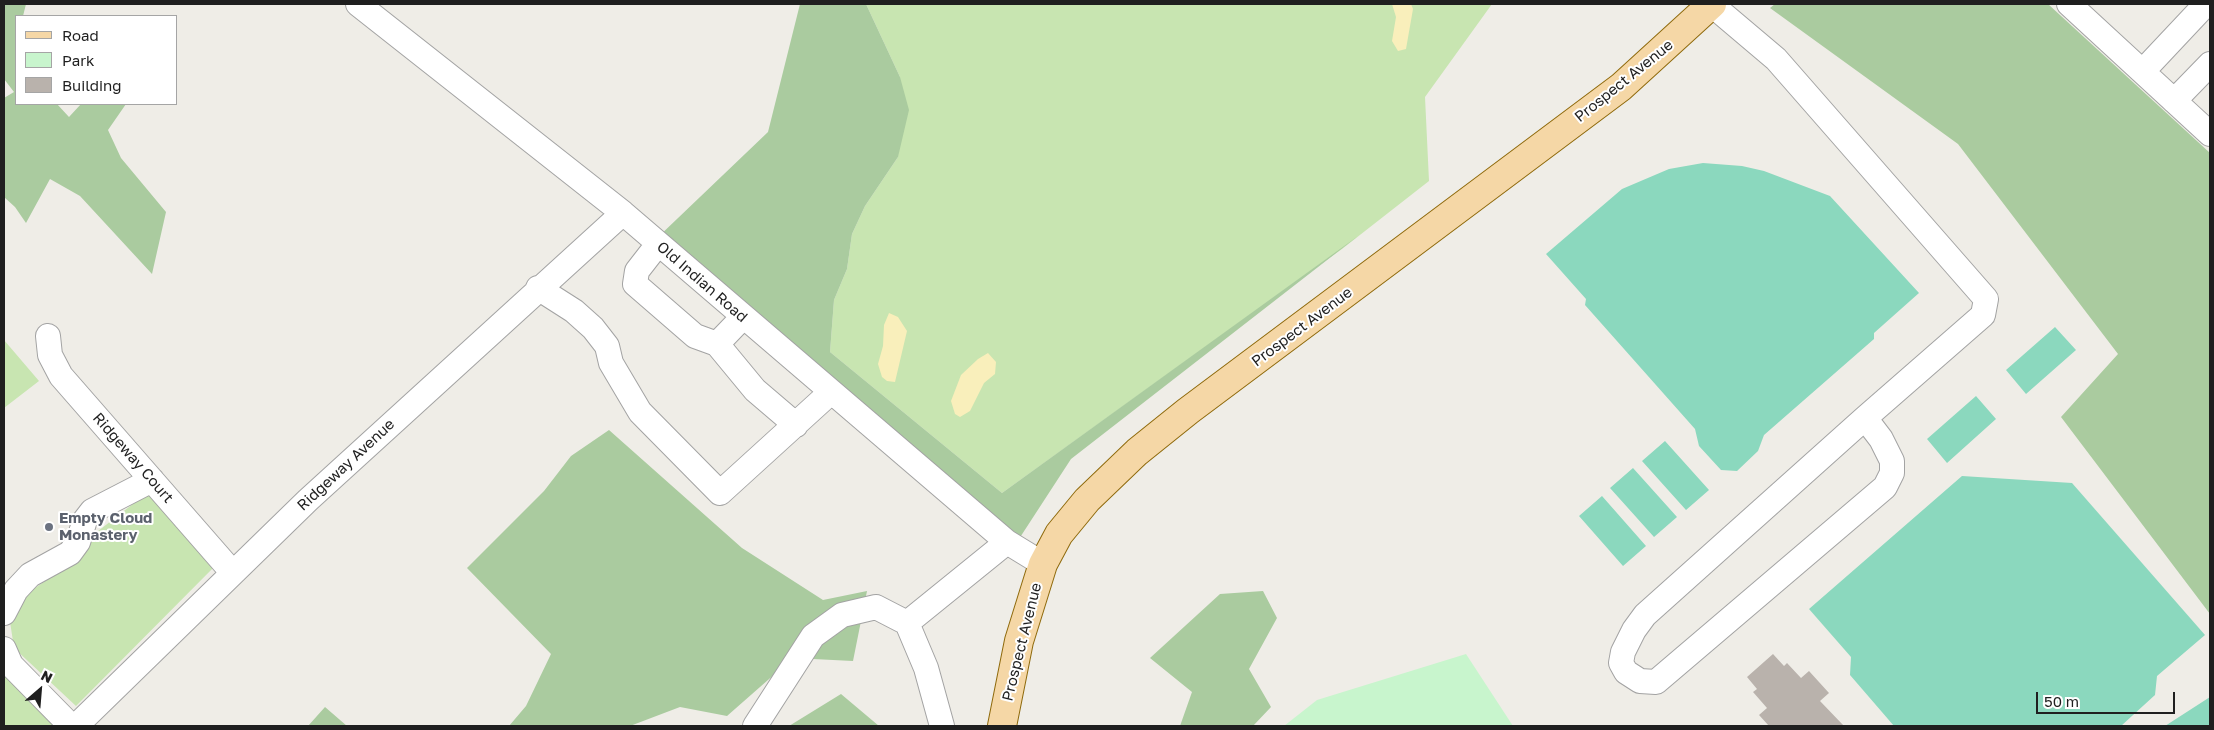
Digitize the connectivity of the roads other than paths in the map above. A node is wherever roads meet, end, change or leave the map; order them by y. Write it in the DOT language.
graph roads {
  1 [pos="358,4"];
  2 [pos="1712,4"];
  3 [pos="2069,4"];
  4 [pos="2206,4"];
  5 [pos="2210,64"];
  6 [pos="2142,71"];
  7 [pos="2174,101"];
  8 [pos="2210,134"];
  9 [pos="623,213"];
  10 [pos="658,244"];
  11 [pos="538,288"];
  12 [pos="743,317"];
  13 [pos="48,336"];
  14 [pos="717,344"];
  15 [pos="831,392"];
  16 [pos="1865,418"];
  17 [pos="796,425"];
  18 [pos="152,480"];
  19 [pos="1006,542"];
  20 [pos="1043,564"];
  21 [pos="233,572"];
  22 [pos="4,613"];
  23 [pos="907,624"];
  24 [pos="4,649"];
  25 [pos="71,726"];
  26 [pos="76,726"];
  27 [pos="756,726"];
  28 [pos="942,726"];
  29 [pos="1002,726"];
  1 -- 9 [label="street, Old Indian Road"];
  2 -- 16 [label="street"];
  2 -- 20 [label="main road, Prospect Avenue"];
  3 -- 6 [label="street"];
  4 -- 6 [label="street"];
  5 -- 7 [label="street"];
  6 -- 7 [label="street"];
  7 -- 8 [label="street"];
  9 -- 10 [label="street, Old Indian Road"];
  9 -- 11 [label="street, Ridgeway Avenue"];
  10 -- 12 [label="street, Old Indian Road"];
  10 -- 14 [label="street"];
  11 -- 17 [label="street"];
  11 -- 21 [label="street, Ridgeway Avenue"];
  12 -- 14 [label="street"];
  12 -- 15 [label="street, Old Indian Road"];
  13 -- 18 [label="street, Ridgeway Court"];
  14 -- 17 [label="street"];
  15 -- 17 [label="street"];
  15 -- 19 [label="street, Old Indian Road"];
  16 -- 16 [label="street"];
  18 -- 21 [label="street, Ridgeway Court"];
  18 -- 22 [label="street"];
  19 -- 20 [label="street, Old Indian Road"];
  19 -- 23 [label="street"];
  20 -- 29 [label="main road, Prospect Avenue"];
  21 -- 26 [label="street, Ridgeway Avenue"];
  23 -- 27 [label="street"];
  23 -- 28 [label="street"];
  24 -- 25 [label="street"];
}
